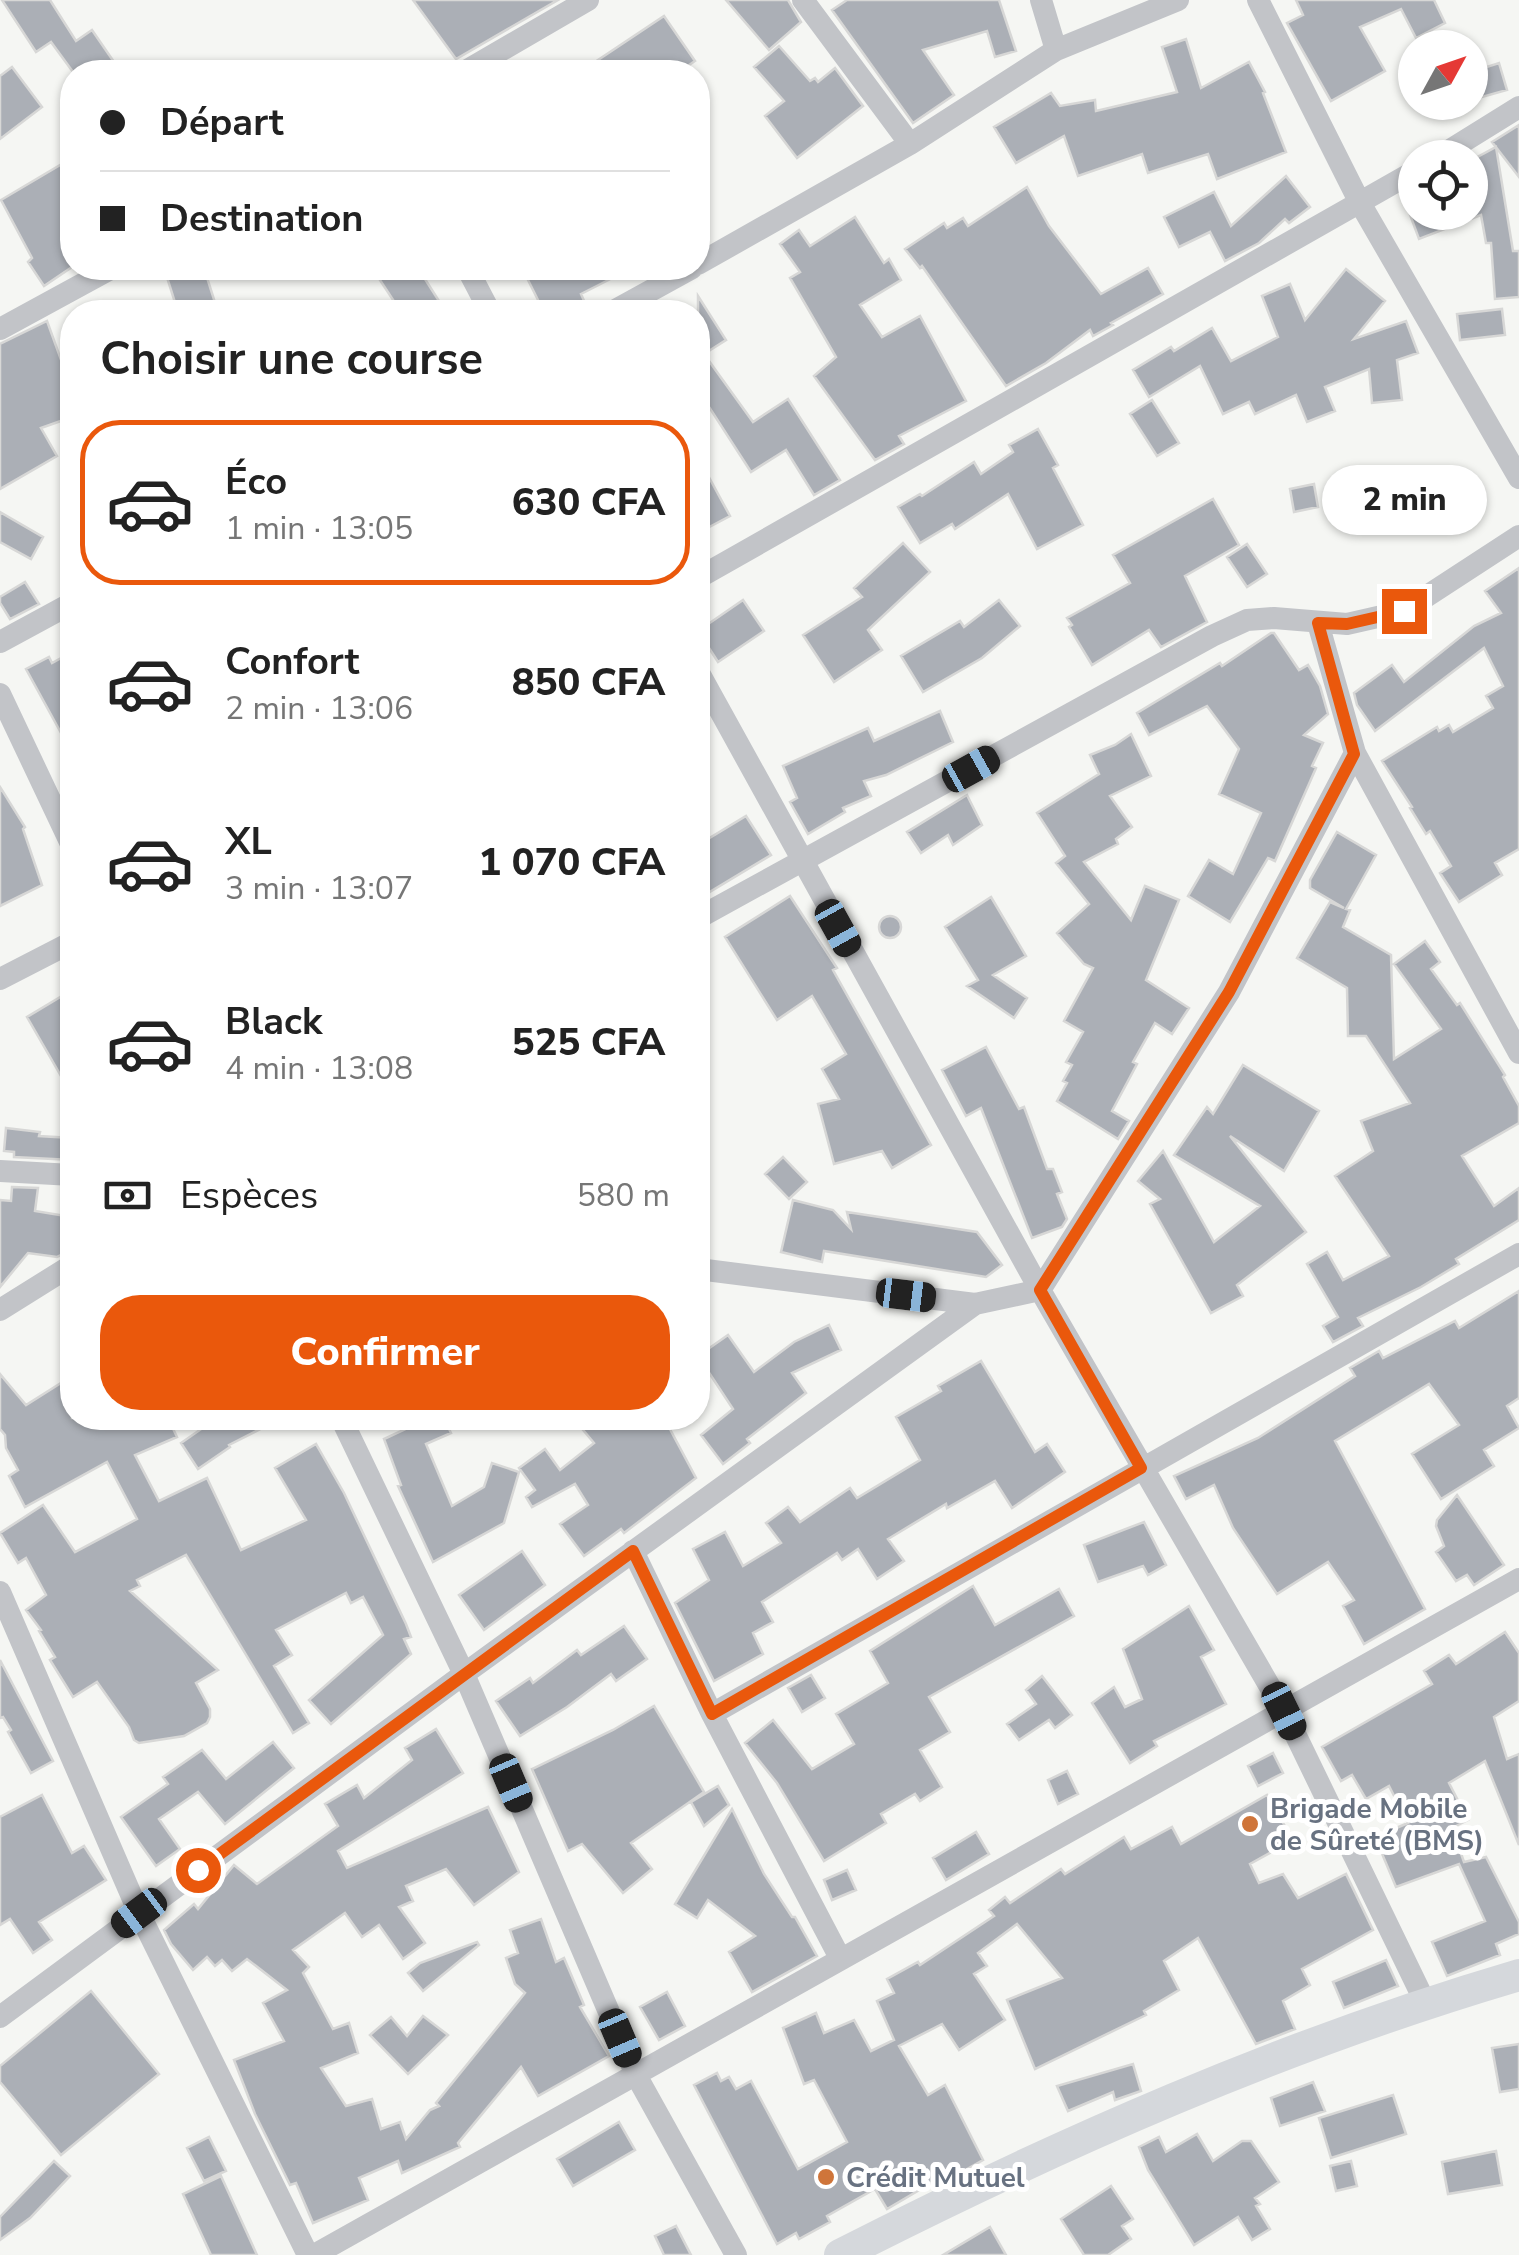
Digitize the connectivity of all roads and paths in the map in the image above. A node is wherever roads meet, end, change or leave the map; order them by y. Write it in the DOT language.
graph roads {
  1 [pos="588,0"];
  2 [pos="803,0"];
  3 [pos="1041,0"];
  4 [pos="1178,0"];
  5 [pos="1258,0"];
  6 [pos="1056,50"];
  7 [pos="485,60"];
  8 [pos="1519,108"];
  9 [pos="1467,140"];
  10 [pos="910,144"];
  11 [pos="1398,181"];
  12 [pos="1360,203"];
  13 [pos="710,257"];
  14 [pos="90,280"];
  15 [pos="669,280"];
  16 [pos="633,300"];
  17 [pos="0,329"];
  18 [pos="1519,478"];
  19 [pos="1519,536"];
  20 [pos="710,571"];
  21 [pos="60,610"];
  22 [pos="1318,623"];
  23 [pos="0,642"];
  24 [pos="710,693"];
  25 [pos="0,694"];
  26 [pos="1354,754"];
  27 [pos="60,821"];
  28 [pos="802,862"];
  29 [pos="710,912"];
  30 [pos="60,948"];
  31 [pos="0,979"];
  32 [pos="1519,1053"];
  33 [pos="0,1171"];
  34 [pos="60,1174"];
  35 [pos="1519,1254"];
  36 [pos="710,1271"];
  37 [pos="60,1272"];
  38 [pos="1040,1290"];
  39 [pos="976,1304"];
  40 [pos="0,1310"];
  41 [pos="347,1430"];
  42 [pos="1141,1468"];
  43 [pos="633,1551"];
  44 [pos="1519,1579"];
  45 [pos="0,1592"];
  46 [pos="464,1674"];
  47 [pos="1284,1711"];
  48 [pos="712,1714"];
  49 [pos="139,1913"];
  50 [pos="840,1958"];
  51 [pos="1519,1975"];
  52 [pos="1425,2002"];
  53 [pos="0,2017"];
  54 [pos="636,2074"];
  55 [pos="311,2255"];
  56 [pos="736,2255"];
  57 [pos="840,2255"];
  1 -- 7 [label="street"];
  2 -- 10 [label="street"];
  3 -- 6 [label="street"];
  4 -- 6 [label="street"];
  5 -- 12 [label="street"];
  6 -- 10 [label="street"];
  8 -- 9 [label="street"];
  10 -- 13 [label="street"];
  11 -- 12 [label="street"];
  12 -- 18 [label="street"];
  12 -- 20 [label="street"];
  14 -- 17 [label="street"];
  15 -- 16 [label="street"];
  19 -- 22 [label="street"];
  21 -- 23 [label="street"];
  22 -- 26 [label="street"];
  22 -- 28 [label="street"];
  24 -- 28 [label="street"];
  25 -- 27 [label="street"];
  26 -- 32 [label="street"];
  26 -- 38 [label="street"];
  28 -- 29 [label="street"];
  28 -- 38 [label="street"];
  30 -- 31 [label="street"];
  33 -- 34 [label="street"];
  35 -- 42 [label="street"];
  36 -- 39 [label="street"];
  37 -- 40 [label="street"];
  38 -- 39 [label="street"];
  38 -- 42 [label="street"];
  39 -- 43 [label="street"];
  41 -- 46 [label="street"];
  42 -- 47 [label="street"];
  42 -- 48 [label="street"];
  43 -- 46 [label="street"];
  43 -- 48 [label="street"];
  44 -- 47 [label="street"];
  45 -- 49 [label="street"];
  46 -- 49 [label="street"];
  46 -- 54 [label="street"];
  47 -- 50 [label="street"];
  47 -- 52 [label="street"];
  48 -- 50 [label="street"];
  49 -- 53 [label="street"];
  49 -- 55 [label="street"];
  50 -- 54 [label="street"];
  51 -- 52 [label="main road"];
  52 -- 57 [label="main road"];
  54 -- 55 [label="street"];
  54 -- 56 [label="street"];
}
